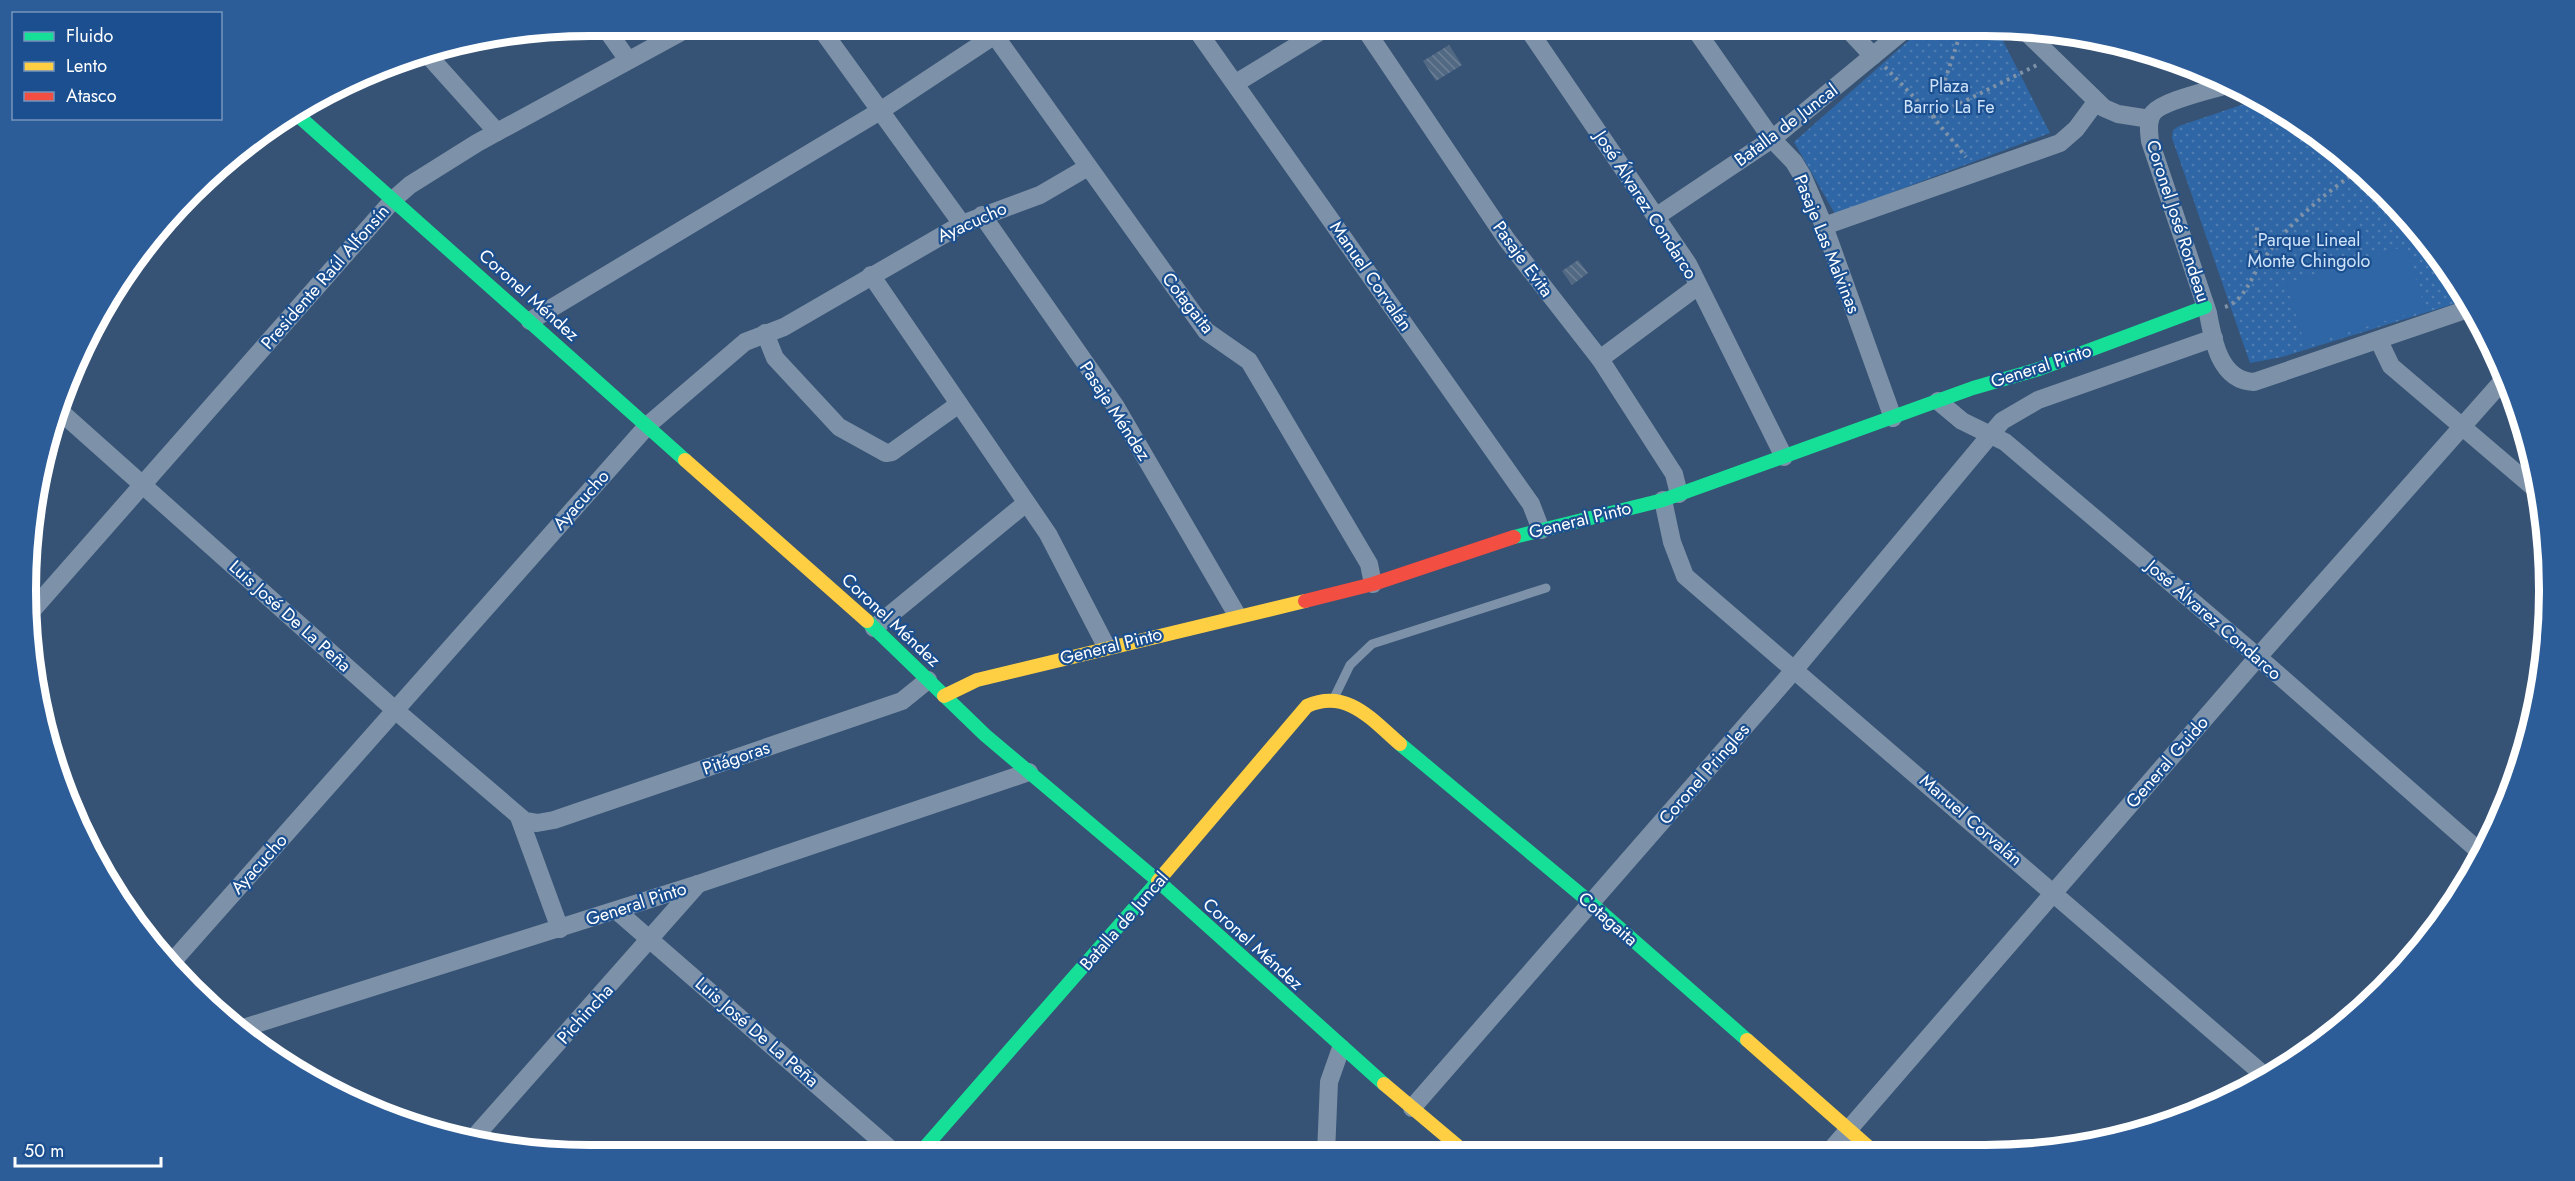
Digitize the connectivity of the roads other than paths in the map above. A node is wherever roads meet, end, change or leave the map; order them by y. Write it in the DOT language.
graph roads {
  1 [pos="611,36"];
  2 [pos="673,36"];
  3 [pos="826,36"];
  4 [pos="983,36"];
  5 [pos="995,36"];
  6 [pos="1201,36"];
  7 [pos="1313,36"];
  8 [pos="1370,36"];
  9 [pos="1533,36"];
  10 [pos="1700,36"];
  11 [pos="1855,36"];
  12 [pos="1897,36"];
  13 [pos="2032,38"];
  14 [pos="1874,56"];
  15 [pos="432,59"];
  16 [pos="628,60"];
  17 [pos="1236,83"];
  18 [pos="2218,88"];
  19 [pos="2096,102"];
  20 [pos="880,111"];
  21 [pos="301,118"];
  22 [pos="2150,119"];
  23 [pos="496,132"];
  24 [pos="1772,139"];
  25 [pos="1088,167"];
  26 [pos="394,199"];
  27 [pos="982,214"];
  28 [pos="1657,216"];
  29 [pos="962,224"];
  30 [pos="1824,226"];
  31 [pos="871,274"];
  32 [pos="1698,286"];
  33 [pos="2214,306"];
  34 [pos="2460,306"];
  35 [pos="530,321"];
  36 [pos="765,333"];
  37 [pos="2214,338"];
  38 [pos="2379,341"];
  39 [pos="1600,359"];
  40 [pos="2500,385"];
  41 [pos="1938,401"];
  42 [pos="959,404"];
  43 [pos="64,415"];
  44 [pos="1893,418"];
  45 [pos="648,425"];
  46 [pos="2463,427"];
  47 [pos="1989,434"];
  48 [pos="1784,457"];
  49 [pos="2528,483"];
  50 [pos="142,484"];
  51 [pos="1671,497"];
  52 [pos="1026,503"];
  53 [pos="1541,530"];
  54 [pos="1678,564"];
  55 [pos="1372,584"];
  56 [pos="1546,588"];
  57 [pos="36,605"];
  58 [pos="1237,615"];
  59 [pos="874,628"];
  60 [pos="1106,646"];
  61 [pos="2258,657"];
  62 [pos="1795,669"];
  63 [pos="928,680"];
  64 [pos="944,696"];
  65 [pos="1334,698"];
  66 [pos="395,710"];
  67 [pos="1029,772"];
  68 [pos="519,818"];
  69 [pos="537,823"];
  70 [pos="2476,848"];
  71 [pos="1158,882"];
  72 [pos="698,884"];
  73 [pos="2055,893"];
  74 [pos="1592,904"];
  75 [pos="617,910"];
  76 [pos="560,929"];
  77 [pos="651,940"];
  78 [pos="176,958"];
  79 [pos="249,1026"];
  80 [pos="1341,1048"];
  81 [pos="2260,1072"];
  82 [pos="1412,1108"];
  83 [pos="1848,1130"];
  84 [pos="478,1133"];
  85 [pos="885,1145"];
  86 [pos="927,1145"];
  87 [pos="1326,1145"];
  88 [pos="1456,1145"];
  89 [pos="1835,1145"];
  90 [pos="1866,1145"];
  1 -- 16 [label="street"];
  2 -- 16 [label="street, Presidente Raúl Alfonsín"];
  3 -- 20 [label="street"];
  4 -- 20 [label="street"];
  5 -- 25 [label="street, Cotagaita"];
  6 -- 17 [label="street, Manuel Corvalán"];
  7 -- 17 [label="street"];
  8 -- 39 [label="street, Pasaje Evita"];
  9 -- 28 [label="street, José Álvarez Condarco"];
  10 -- 24 [label="street, Pasaje Las Malvinas"];
  11 -- 14 [label="street"];
  12 -- 14 [label="street, Batalla de Juncal"];
  13 -- 19 [label="street, Coronel José Rondeau"];
  14 -- 24 [label="street, Batalla de Juncal"];
  15 -- 23 [label="street"];
  16 -- 23 [label="street, Presidente Raúl Alfonsín"];
  17 -- 53 [label="street, Manuel Corvalán"];
  18 -- 22 [label="street"];
  19 -- 22 [label="street, Coronel José Rondeau"];
  19 -- 30 [label="street"];
  20 -- 29 [label="street"];
  20 -- 35 [label="street"];
  21 -- 26 [label="street, Coronel Méndez"];
  22 -- 33 [label="street, Coronel José Rondeau"];
  23 -- 26 [label="street, Presidente Raúl Alfonsín"];
  24 -- 28 [label="street, Batalla de Juncal"];
  24 -- 30 [label="street, Pasaje Las Malvinas"];
  25 -- 27 [label="street, Ayacucho"];
  25 -- 55 [label="street, Cotagaita"];
  26 -- 35 [label="street, Coronel Méndez"];
  26 -- 50 [label="street, Presidente Raúl Alfonsín"];
  27 -- 29 [label="street, Ayacucho"];
  27 -- 58 [label="street, Pasaje Méndez"];
  28 -- 32 [label="street, José Álvarez Condarco"];
  29 -- 31 [label="street, Ayacucho"];
  30 -- 44 [label="street, Pasaje Las Malvinas"];
  31 -- 36 [label="street, Ayacucho"];
  31 -- 42 [label="street"];
  32 -- 39 [label="street"];
  32 -- 48 [label="street, José Álvarez Condarco"];
  33 -- 37 [label="street, Coronel José Rondeau"];
  33 -- 41 [label="street, General Pinto"];
  34 -- 38 [label="street"];
  35 -- 45 [label="street, Coronel Méndez"];
  36 -- 42 [label="street"];
  36 -- 45 [label="street, Ayacucho"];
  37 -- 38 [label="street"];
  37 -- 47 [label="street, General Pinto"];
  38 -- 46 [label="street"];
  39 -- 51 [label="street, Pasaje Evita"];
  40 -- 46 [label="street, General Guido"];
  41 -- 44 [label="street, General Pinto"];
  41 -- 47 [label="street, José Álvarez Condarco"];
  42 -- 52 [label="street"];
  43 -- 50 [label="street, Luis José De La Peña"];
  44 -- 48 [label="street, General Pinto"];
  45 -- 59 [label="street, Coronel Méndez"];
  45 -- 66 [label="street, Ayacucho"];
  46 -- 49 [label="street"];
  46 -- 61 [label="street, General Guido"];
  47 -- 61 [label="street, José Álvarez Condarco"];
  47 -- 62 [label="street, Coronel Pringles"];
  48 -- 51 [label="street, General Pinto"];
  50 -- 57 [label="street, Presidente Raúl Alfonsín"];
  50 -- 66 [label="street, Luis José De La Peña"];
  51 -- 53 [label="street, General Pinto"];
  51 -- 54 [label="street, Pasaje Evita"];
  52 -- 59 [label="street"];
  52 -- 60 [label="street"];
  53 -- 55 [label="street, General Pinto"];
  54 -- 62 [label="street, Manuel Corvalán"];
  55 -- 58 [label="street, General Pinto"];
  56 -- 65 [label="lane"];
  58 -- 60 [label="street, General Pinto"];
  59 -- 63 [label="street, Coronel Méndez"];
  60 -- 64 [label="street, General Pinto"];
  61 -- 70 [label="street, José Álvarez Condarco"];
  61 -- 73 [label="street, General Guido"];
  62 -- 73 [label="street, Manuel Corvalán"];
  62 -- 74 [label="street, Coronel Pringles"];
  63 -- 64 [label="street, Coronel Méndez"];
  63 -- 69 [label="street, Pitágoras"];
  64 -- 67 [label="street, Coronel Méndez"];
  65 -- 71 [label="street, Batalla de Juncal"];
  65 -- 74 [label="street, Cotagaita"];
  66 -- 68 [label="street, Luis José De La Peña"];
  66 -- 78 [label="street, Ayacucho"];
  67 -- 71 [label="street, Coronel Méndez"];
  67 -- 72 [label="street, General Pinto"];
  68 -- 69 [label="street, Luis José De La Peña"];
  68 -- 76 [label="street, Luis José De La Peña"];
  71 -- 80 [label="street, Coronel Méndez"];
  71 -- 86 [label="street, Batalla de Juncal"];
  72 -- 75 [label="street, General Pinto"];
  72 -- 77 [label="street, Pichincha"];
  73 -- 81 [label="street, Manuel Corvalán"];
  73 -- 83 [label="street, General Guido"];
  74 -- 82 [label="street, Coronel Pringles"];
  74 -- 83 [label="street, Cotagaita"];
  75 -- 76 [label="street, General Pinto"];
  75 -- 77 [label="street, Luis José De La Peña"];
  76 -- 79 [label="street, General Pinto"];
  77 -- 84 [label="street, Pichincha"];
  77 -- 85 [label="street, Luis José De La Peña"];
  80 -- 82 [label="street, Coronel Méndez"];
  80 -- 87 [label="street"];
  82 -- 88 [label="street, Coronel Méndez"];
  83 -- 89 [label="street, General Guido"];
  83 -- 90 [label="street, Cotagaita"];
}
